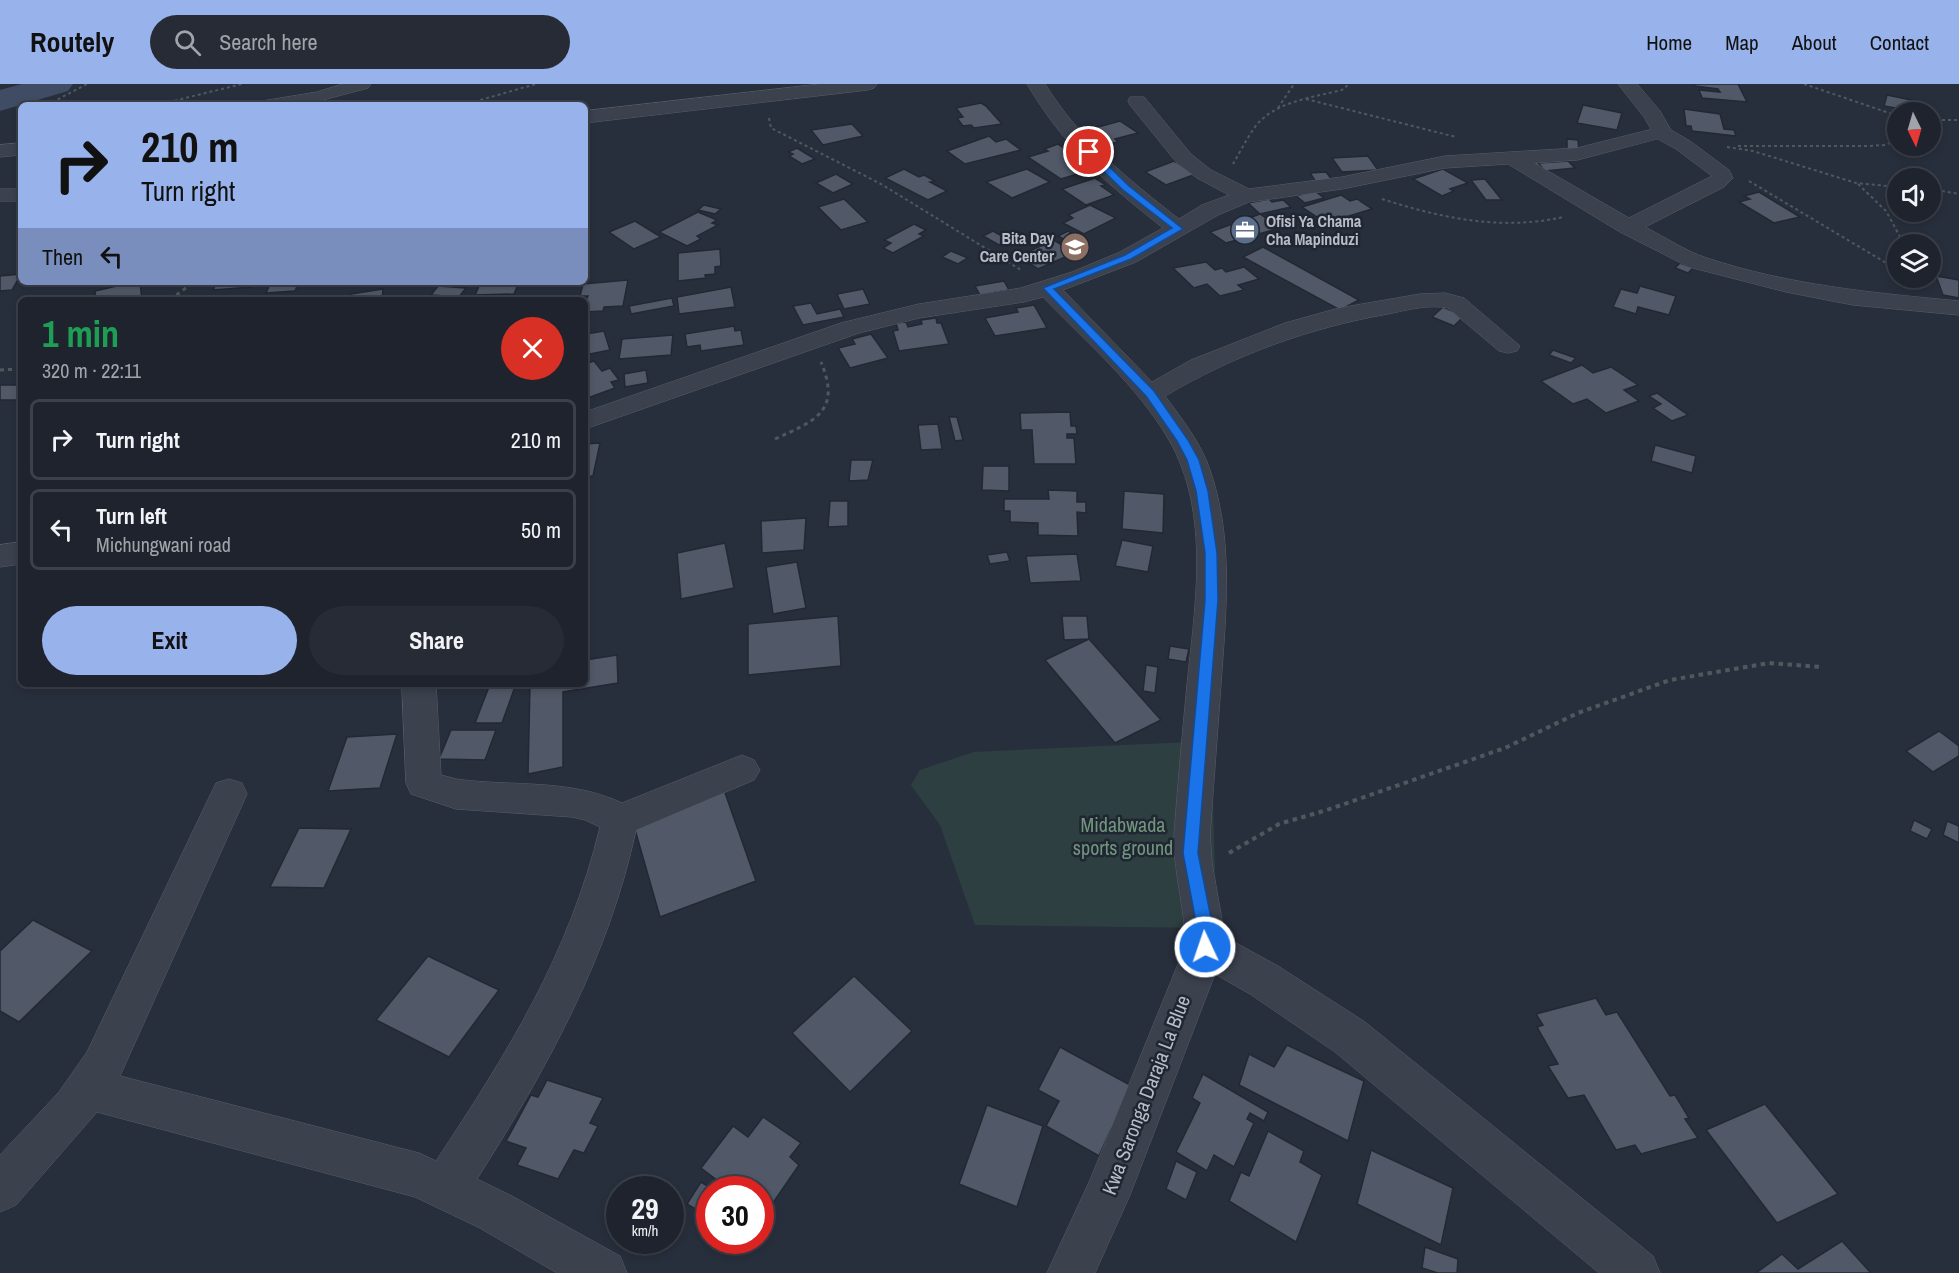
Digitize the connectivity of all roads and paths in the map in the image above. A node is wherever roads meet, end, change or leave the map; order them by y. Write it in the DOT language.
graph roads {
  1 [pos="87,84"];
  2 [pos="242,84"];
  3 [pos="362,84"];
  4 [pos="536,84"];
  5 [pos="868,84"];
  6 [pos="1036,84"];
  7 [pos="1294,84"];
  8 [pos="1349,84"];
  9 [pos="1627,84"];
  10 [pos="1804,84"];
  11 [pos="758,96"];
  12 [pos="1306,99"];
  13 [pos="1137,101"];
  14 [pos="53,102"];
  15 [pos="170,102"];
  16 [pos="288,102"];
  17 [pos="474,102"];
  18 [pos="1278,109"];
  19 [pos="1887,112"];
  20 [pos="588,117"];
  21 [pos="1941,120"];
  22 [pos="1959,120"];
  23 [pos="1659,132"];
  24 [pos="1456,137"];
  25 [pos="1887,144"];
  26 [pos="18,149"];
  27 [pos="0,151"];
  28 [pos="1513,159"];
  29 [pos="1712,164"];
  30 [pos="1226,183"];
  31 [pos="1342,183"];
  32 [pos="1856,183"];
  33 [pos="1887,186"];
  34 [pos="1941,191"];
  35 [pos="1959,194"];
  36 [pos="0,195"];
  37 [pos="18,195"];
  38 [pos="1574,195"];
  39 [pos="1245,196"];
  40 [pos="1628,227"];
  41 [pos="1178,229"];
  42 [pos="1899,234"];
  43 [pos="1887,263"];
  44 [pos="189,285"];
  45 [pos="1047,288"];
  46 [pos="174,297"];
  47 [pos="1959,308"];
  48 [pos="805,344"];
  49 [pos="1508,346"];
  50 [pos="18,369"];
  51 [pos="0,370"];
  52 [pos="1150,394"];
  53 [pos="588,420"];
  54 [pos="776,439"];
  55 [pos="18,553"];
  56 [pos="0,556"];
  57 [pos="1821,667"];
  58 [pos="419,687"];
  59 [pos="742,770"];
  60 [pos="229,794"];
  61 [pos="620,820"];
  62 [pos="1194,873"];
  63 [pos="1205,947"];
  64 [pos="89,1088"];
  65 [pos="445,1188"];
  66 [pos="0,1189"];
  67 [pos="603,1273"];
  68 [pos="1071,1273"];
  69 [pos="1636,1273"];
  1 -- 14 [label="path"];
  2 -- 15 [label="path"];
  3 -- 16 [label="street"];
  4 -- 17 [label="path"];
  5 -- 11 [label="street"];
  6 -- 41 [label="street"];
  7 -- 18 [label="path"];
  8 -- 12 [label="path"];
  9 -- 23 [label="street"];
  10 -- 19 [label="path"];
  11 -- 20 [label="street"];
  11 -- 45 [label="path"];
  12 -- 18 [label="path"];
  12 -- 24 [label="path"];
  13 -- 30 [label="street"];
  18 -- 30 [label="path"];
  21 -- 22 [label="path"];
  23 -- 28 [label="street"];
  23 -- 29 [label="street"];
  25 -- 32 [label="path"];
  26 -- 27 [label="street"];
  28 -- 31 [label="street"];
  28 -- 38 [label="street"];
  29 -- 40 [label="street"];
  29 -- 43 [label="path"];
  30 -- 39 [label="street"];
  31 -- 38 [label="path"];
  31 -- 39 [label="street"];
  32 -- 33 [label="path"];
  32 -- 42 [label="path"];
  34 -- 35 [label="path"];
  36 -- 37 [label="street"];
  38 -- 40 [label="street"];
  39 -- 41 [label="street"];
  40 -- 47 [label="street"];
  41 -- 45 [label="street"];
  44 -- 46 [label="path"];
  45 -- 48 [label="street"];
  45 -- 52 [label="street, Kwa Saronga Daraja La Blue"];
  48 -- 53 [label="street"];
  48 -- 54 [label="path"];
  49 -- 52 [label="street"];
  50 -- 51 [label="path"];
  52 -- 62 [label="street, Kwa Saronga Daraja La Blue"];
  55 -- 56 [label="street"];
  57 -- 62 [label="path"];
  58 -- 61 [label="street"];
  59 -- 61 [label="street"];
  60 -- 64 [label="street"];
  61 -- 65 [label="street"];
  62 -- 63 [label="street, Kwa Saronga Daraja La Blue"];
  63 -- 68 [label="street, Kwa Saronga Daraja La Blue"];
  63 -- 69 [label="street"];
  64 -- 65 [label="street"];
  64 -- 66 [label="street"];
  65 -- 67 [label="street"];
}
